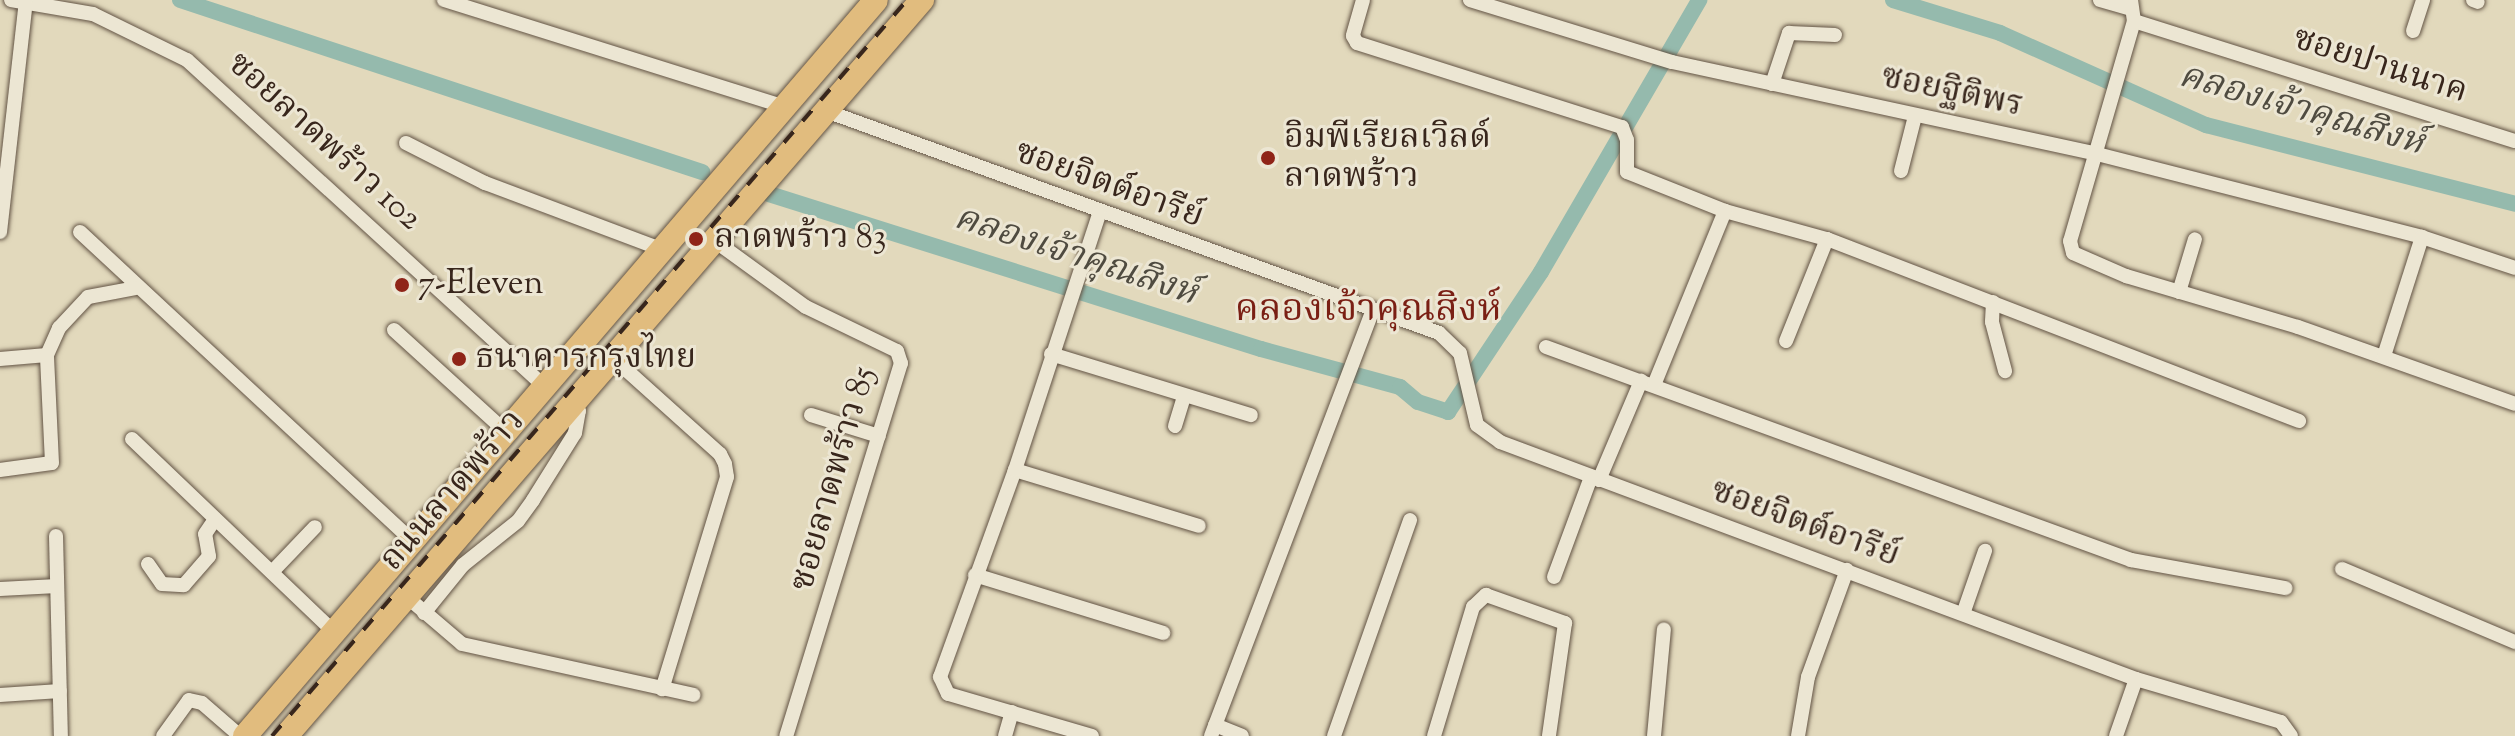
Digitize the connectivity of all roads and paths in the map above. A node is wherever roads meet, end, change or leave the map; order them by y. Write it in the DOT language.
graph roads {
  1 [pos="444,0"];
  2 [pos="922,0"];
  3 [pos="1363,0"];
  4 [pos="1470,0"];
  5 [pos="2100,0"];
  6 [pos="2423,0"];
  7 [pos="18,1"];
  8 [pos="869,2"];
  9 [pos="2131,10"];
  10 [pos="2413,31"];
  11 [pos="1835,35"];
  12 [pos="1772,84"];
  13 [pos="785,107"];
  14 [pos="826,111"];
  15 [pos="7,115"];
  16 [pos="1915,116"];
  17 [pos="2515,141"];
  18 [pos="406,143"];
  19 [pos="2097,154"];
  20 [pos="1901,171"];
  21 [pos="1725,211"];
  22 [pos="1099,214"];
  23 [pos="0,232"];
  24 [pos="80,232"];
  25 [pos="2422,237"];
  26 [pos="1827,239"];
  27 [pos="2195,239"];
  28 [pos="715,241"];
  29 [pos="663,250"];
  30 [pos="2515,268"];
  31 [pos="135,288"];
  32 [pos="2179,292"];
  33 [pos="1993,302"];
  34 [pos="1373,310"];
  35 [pos="394,330"];
  36 [pos="1786,341"];
  37 [pos="1546,347"];
  38 [pos="1051,354"];
  39 [pos="47,355"];
  40 [pos="2384,356"];
  41 [pos="613,358"];
  42 [pos="0,359"];
  43 [pos="2005,371"];
  44 [pos="1648,383"];
  45 [pos="545,387"];
  46 [pos="1184,396"];
  47 [pos="2515,404"];
  48 [pos="572,405"];
  49 [pos="811,415"];
  50 [pos="1251,415"];
  51 [pos="2299,421"];
  52 [pos="1175,426"];
  53 [pos="506,432"];
  54 [pos="879,436"];
  55 [pos="132,439"];
  56 [pos="0,470"];
  57 [pos="1015,470"];
  58 [pos="1595,479"];
  59 [pos="215,519"];
  60 [pos="1410,520"];
  61 [pos="1199,526"];
  62 [pos="315,527"];
  63 [pos="56,536"];
  64 [pos="413,541"];
  65 [pos="1985,551"];
  66 [pos="148,564"];
  67 [pos="2342,569"];
  68 [pos="1847,570"];
  69 [pos="272,572"];
  70 [pos="975,575"];
  71 [pos="1554,577"];
  72 [pos="57,586"];
  73 [pos="2285,588"];
  74 [pos="0,589"];
  75 [pos="415,605"];
  76 [pos="1963,614"];
  77 [pos="1664,629"];
  78 [pos="334,632"];
  79 [pos="1163,633"];
  80 [pos="2515,642"];
  81 [pos="2136,679"];
  82 [pos="662,689"];
  83 [pos="60,691"];
  84 [pos="0,695"];
  85 [pos="693,695"];
  86 [pos="1012,712"];
  87 [pos="1213,731"];
  88 [pos="1076,734"];
  89 [pos="61,736"];
  90 [pos="163,736"];
  91 [pos="242,736"];
  92 [pos="286,736"];
  93 [pos="786,736"];
  94 [pos="1005,736"];
  95 [pos="1092,736"];
  96 [pos="1242,736"];
  97 [pos="1334,736"];
  98 [pos="1434,736"];
  99 [pos="1549,736"];
  100 [pos="1654,736"];
  101 [pos="1798,736"];
  102 [pos="2116,736"];
  103 [pos="2291,736"];
  1 -- 13 [label="street"];
  2 -- 14 [label="main road, ถนนลาดพร้าว"];
  3 -- 21 [label="street"];
  4 -- 12 [label="street, ซอยฐิติพร"];
  5 -- 9 [label="street, ซอยปานนาค"];
  6 -- 10 [label="street"];
  7 -- 15 [label="street, ซอยลาดพร้าว 102"];
  7 -- 45 [label="street, ซอยลาดพร้าว 102"];
  8 -- 13 [label="main road, ถนนลาดพร้าว"];
  9 -- 17 [label="street, ซอยปานนาค"];
  9 -- 19 [label="street"];
  11 -- 12 [label="street"];
  12 -- 16 [label="street, ซอยฐิติพร"];
  13 -- 29 [label="main road, ถนนลาดพร้าว"];
  14 -- 22 [label="street, ซอยจิตต์อารีย์"];
  14 -- 28 [label="main road, ถนนลาดพร้าว"];
  15 -- 23 [label="street, ซอยลาดพร้าว 102"];
  16 -- 19 [label="street, ซอยฐิติพร"];
  16 -- 20 [label="street"];
  18 -- 29 [label="street"];
  19 -- 25 [label="street, ซอยฐิติพร"];
  19 -- 32 [label="street"];
  21 -- 26 [label="street"];
  21 -- 44 [label="street"];
  22 -- 34 [label="street, ซอยจิตต์อารีย์"];
  22 -- 38 [label="street"];
  24 -- 31 [label="street"];
  25 -- 30 [label="street"];
  25 -- 40 [label="street"];
  26 -- 33 [label="street"];
  26 -- 36 [label="street"];
  27 -- 32 [label="street"];
  28 -- 41 [label="main road, ถนนลาดพร้าว"];
  28 -- 54 [label="street, ซอยลาดพร้าว 85"];
  29 -- 45 [label="main road, ถนนลาดพร้าว"];
  31 -- 39 [label="street"];
  31 -- 64 [label="street"];
  32 -- 40 [label="street"];
  33 -- 43 [label="street"];
  33 -- 51 [label="street"];
  34 -- 58 [label="street, ซอยจิตต์อารีย์"];
  34 -- 87 [label="street"];
  35 -- 53 [label="street"];
  37 -- 44 [label="street"];
  38 -- 46 [label="street"];
  38 -- 57 [label="street"];
  39 -- 42 [label="street"];
  39 -- 56 [label="street"];
  40 -- 47 [label="street"];
  41 -- 48 [label="main road, ถนนลาดพร้าว"];
  41 -- 82 [label="street"];
  44 -- 58 [label="street"];
  44 -- 73 [label="street"];
  45 -- 53 [label="main road, ถนนลาดพร้าว"];
  46 -- 50 [label="street"];
  46 -- 52 [label="street"];
  48 -- 75 [label="main road, ถนนลาดพร้าว"];
  48 -- 75 [label="street"];
  49 -- 54 [label="street"];
  53 -- 64 [label="main road, ถนนลาดพร้าว"];
  54 -- 93 [label="street, ซอยลาดพร้าว 85"];
  55 -- 59 [label="street"];
  57 -- 61 [label="street"];
  57 -- 70 [label="street"];
  58 -- 68 [label="street, ซอยจิตต์อารีย์"];
  58 -- 71 [label="street"];
  59 -- 66 [label="street"];
  59 -- 69 [label="street"];
  60 -- 97 [label="street"];
  62 -- 69 [label="street"];
  63 -- 72 [label="street"];
  64 -- 78 [label="main road, ถนนลาดพร้าว"];
  65 -- 76 [label="street"];
  67 -- 80 [label="street"];
  68 -- 76 [label="street, ซอยจิตต์อารีย์"];
  68 -- 101 [label="street"];
  69 -- 78 [label="street"];
  70 -- 79 [label="street"];
  70 -- 86 [label="street"];
  72 -- 74 [label="street"];
  72 -- 83 [label="street"];
  75 -- 82 [label="street"];
  75 -- 92 [label="main road, ถนนลาดพร้าว"];
  76 -- 81 [label="street, ซอยจิตต์อารีย์"];
  77 -- 100 [label="street"];
  78 -- 91 [label="main road, ถนนลาดพร้าว"];
  81 -- 102 [label="street"];
  81 -- 103 [label="street, ซอยจิตต์อารีย์"];
  82 -- 85 [label="street"];
  83 -- 84 [label="street"];
  83 -- 89 [label="street"];
  86 -- 88 [label="street"];
  86 -- 94 [label="street"];
  87 -- 96 [label="street"];
  88 -- 95 [label="street"];
  90 -- 91 [label="street"];
  98 -- 99 [label="street"];
}
